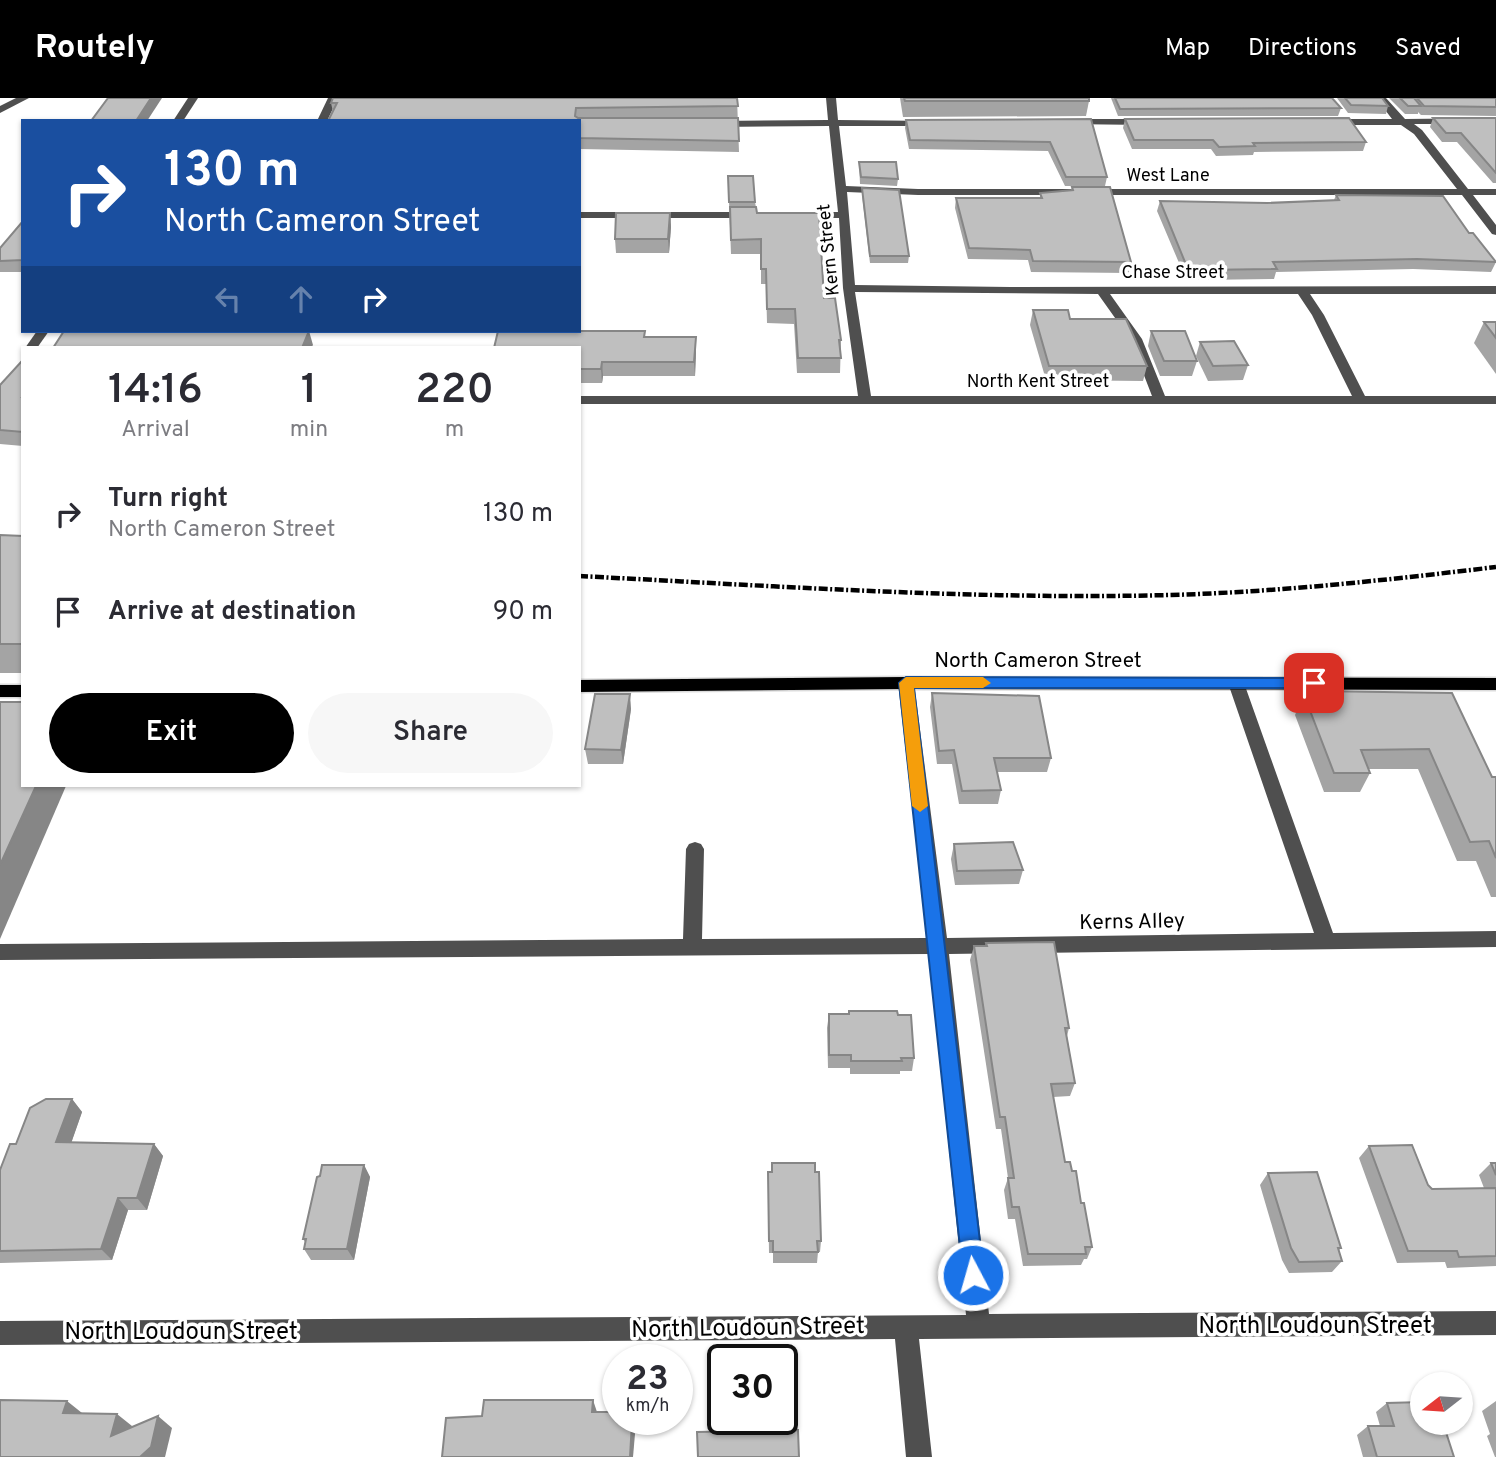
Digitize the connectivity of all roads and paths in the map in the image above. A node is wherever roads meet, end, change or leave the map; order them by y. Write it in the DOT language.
graph roads {
  1 [pos="24,98"];
  2 [pos="192,98"];
  3 [pos="333,98"];
  4 [pos="831,98"];
  5 [pos="1381,98"];
  6 [pos="2,111"];
  7 [pos="179,119"];
  8 [pos="323,119"];
  9 [pos="1402,121"];
  10 [pos="1496,121"];
  11 [pos="939,122"];
  12 [pos="1060,122"];
  13 [pos="1156,122"];
  14 [pos="1320,122"];
  15 [pos="834,123"];
  16 [pos="700,124"];
  17 [pos="840,189"];
  18 [pos="1496,191"];
  19 [pos="1465,193"];
  20 [pos="581,215"];
  21 [pos="760,215"];
  22 [pos="787,215"];
  23 [pos="843,215"];
  24 [pos="1496,232"];
  25 [pos="849,288"];
  26 [pos="1496,289"];
  27 [pos="1101,290"];
  28 [pos="1301,290"];
  29 [pos="1159,398"];
  30 [pos="865,399"];
  31 [pos="1360,399"];
  32 [pos="1496,400"];
  33 [pos="581,401"];
  34 [pos="906,683"];
  35 [pos="1236,683"];
  36 [pos="1496,684"];
  37 [pos="581,686"];
  38 [pos="0,691"];
  39 [pos="21,691"];
  40 [pos="695,849"];
  41 [pos="1496,939"];
  42 [pos="1326,941"];
  43 [pos="938,946"];
  44 [pos="692,947"];
  45 [pos="0,952"];
  46 [pos="1496,1323"];
  47 [pos="906,1326"];
  48 [pos="979,1327"];
  49 [pos="0,1332"];
  50 [pos="919,1457"];
  1 -- 6 [label="street"];
  2 -- 7 [label="street"];
  3 -- 8 [label="street"];
  4 -- 15 [label="street, Kern Street"];
  5 -- 9 [label="street"];
  9 -- 10 [label="street"];
  9 -- 14 [label="street"];
  9 -- 19 [label="street"];
  11 -- 15 [label="street"];
  12 -- 13 [label="street"];
  15 -- 16 [label="street"];
  15 -- 17 [label="street, Kern Street"];
  17 -- 19 [label="street, West Lane"];
  17 -- 23 [label="street, Kern Street"];
  18 -- 19 [label="street, West Lane"];
  19 -- 24 [label="street"];
  20 -- 21 [label="street"];
  22 -- 23 [label="street"];
  23 -- 25 [label="street, Kern Street"];
  25 -- 27 [label="street, Chase Street"];
  25 -- 30 [label="street, Kern Street"];
  26 -- 28 [label="street, Chase Street"];
  27 -- 28 [label="street, Chase Street"];
  27 -- 29 [label="street"];
  28 -- 31 [label="street"];
  29 -- 30 [label="street, North Kent Street"];
  29 -- 31 [label="street, North Kent Street"];
  30 -- 33 [label="street, North Kent Street"];
  31 -- 32 [label="street, North Kent Street"];
  34 -- 35 [label="main road, North Cameron Street"];
  34 -- 37 [label="main road, North Cameron Street"];
  34 -- 43 [label="street"];
  35 -- 36 [label="main road, North Cameron Street"];
  35 -- 42 [label="street"];
  38 -- 39 [label="main road"];
  40 -- 44 [label="street"];
  41 -- 42 [label="street, Kerns Alley"];
  42 -- 43 [label="street, Kerns Alley"];
  43 -- 44 [label="street, Kerns Alley"];
  43 -- 48 [label="street"];
  44 -- 45 [label="street, Kerns Alley"];
  46 -- 48 [label="street, North Loudoun Street"];
  47 -- 48 [label="street, North Loudoun Street"];
  47 -- 49 [label="street, North Loudoun Street"];
  47 -- 50 [label="street"];
}
